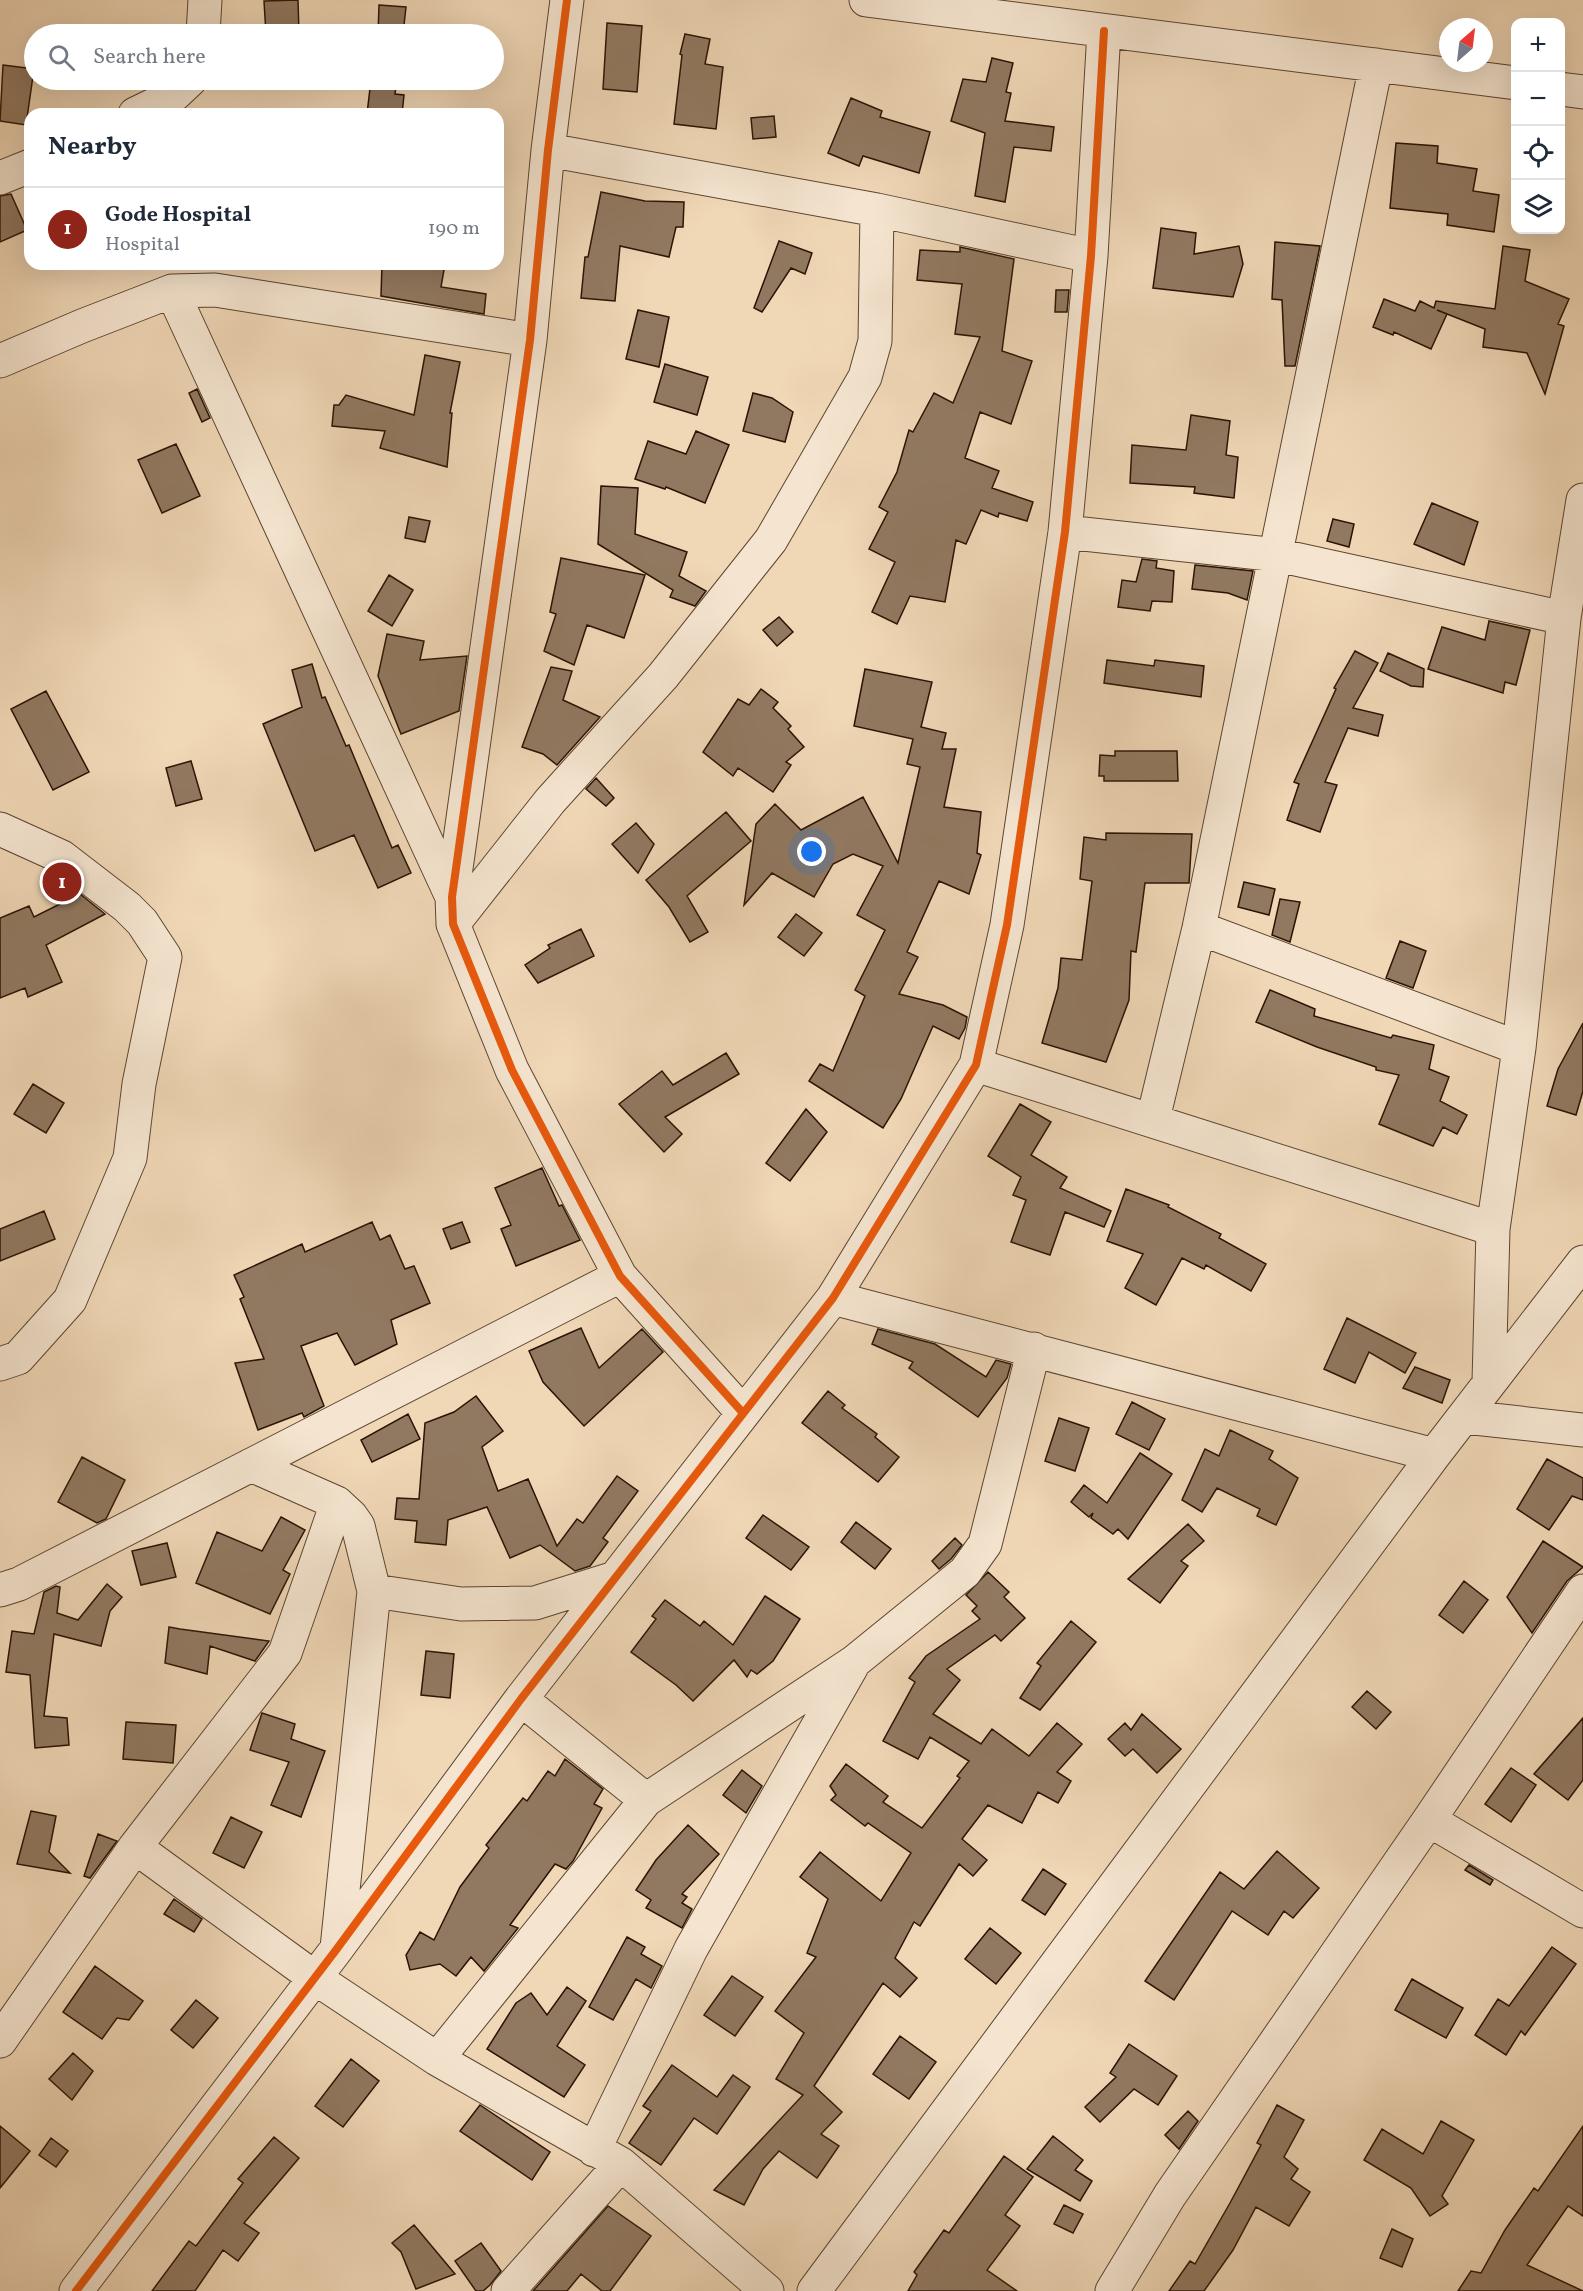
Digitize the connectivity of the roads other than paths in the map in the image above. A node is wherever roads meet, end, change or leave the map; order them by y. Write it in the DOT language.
graph roads {
  1 [pos="205,0"];
  2 [pos="567,0"];
  3 [pos="866,0"];
  4 [pos="204,24"];
  5 [pos="1104,30"];
  6 [pos="1376,65"];
  7 [pos="1511,82"];
  8 [pos="179,90"];
  9 [pos="1565,90"];
  10 [pos="1583,92"];
  11 [pos="147,108"];
  12 [pos="548,150"];
  13 [pos="24,168"];
  14 [pos="0,178"];
  15 [pos="877,210"];
  16 [pos="1091,256"];
  17 [pos="172,291"];
  18 [pos="530,340"];
  19 [pos="0,361"];
  20 [pos="1583,500"];
  21 [pos="1065,532"];
  22 [pos="1277,555"];
  23 [pos="1564,618"];
  24 [pos="0,829"];
  25 [pos="453,911"];
  26 [pos="1199,928"];
  27 [pos="1519,1048"];
  28 [pos="976,1065"];
  29 [pos="1153,1119"];
  30 [pos="1493,1229"];
  31 [pos="1583,1262"];
  32 [pos="620,1276"];
  33 [pos="833,1298"];
  34 [pos="1034,1349"];
  35 [pos="0,1364"];
  36 [pos="1489,1382"];
  37 [pos="743,1413"];
  38 [pos="1465,1417"];
  39 [pos="1583,1430"];
  40 [pos="1434,1455"];
  41 [pos="250,1465"];
  42 [pos="337,1503"];
  43 [pos="615,1578"];
  44 [pos="0,1590"];
  45 [pos="374,1591"];
  46 [pos="1583,1591"];
  47 [pos="854,1662"];
  48 [pos="521,1699"];
  49 [pos="646,1800"];
  50 [pos="1429,1820"];
  51 [pos="135,1847"];
  52 [pos="1583,1911"];
  53 [pos="336,1950"];
  54 [pos="315,1978"];
  55 [pos="0,2042"];
  56 [pos="437,2059"];
  57 [pos="607,2157"];
  58 [pos="76,2291"];
  59 [pos="508,2291"];
  60 [pos="768,2291"];
  61 [pos="814,2291"];
  62 [pos="1112,2291"];
  1 -- 4 [label="street"];
  2 -- 12 [label="street"];
  3 -- 5 [label="street"];
  5 -- 6 [label="street"];
  5 -- 16 [label="street"];
  6 -- 7 [label="street"];
  6 -- 22 [label="street"];
  8 -- 11 [label="street"];
  9 -- 10 [label="street"];
  12 -- 15 [label="street"];
  12 -- 18 [label="street"];
  13 -- 14 [label="street"];
  15 -- 16 [label="street"];
  15 -- 25 [label="street"];
  16 -- 21 [label="street"];
  17 -- 18 [label="street"];
  17 -- 19 [label="street"];
  17 -- 25 [label="street"];
  18 -- 25 [label="street"];
  20 -- 23 [label="street"];
  21 -- 22 [label="street"];
  21 -- 28 [label="street"];
  22 -- 23 [label="street"];
  22 -- 26 [label="street"];
  23 -- 27 [label="street"];
  24 -- 35 [label="street"];
  25 -- 32 [label="street"];
  26 -- 27 [label="street"];
  26 -- 29 [label="street"];
  27 -- 30 [label="street"];
  28 -- 29 [label="street"];
  28 -- 33 [label="street"];
  29 -- 30 [label="street"];
  30 -- 36 [label="street"];
  31 -- 36 [label="street"];
  32 -- 37 [label="street"];
  32 -- 41 [label="street"];
  33 -- 34 [label="street"];
  33 -- 37 [label="street"];
  34 -- 40 [label="street"];
  34 -- 47 [label="street"];
  36 -- 38 [label="street"];
  37 -- 43 [label="street"];
  38 -- 39 [label="street"];
  38 -- 40 [label="street"];
  40 -- 61 [label="street"];
  41 -- 42 [label="street"];
  41 -- 44 [label="street"];
  42 -- 45 [label="street"];
  42 -- 51 [label="street"];
  43 -- 45 [label="street"];
  43 -- 48 [label="street"];
  45 -- 53 [label="street"];
  46 -- 50 [label="street"];
  47 -- 49 [label="street"];
  47 -- 57 [label="street"];
  48 -- 49 [label="street"];
  48 -- 53 [label="street"];
  49 -- 56 [label="street"];
  50 -- 52 [label="street"];
  50 -- 62 [label="street"];
  51 -- 54 [label="street"];
  51 -- 55 [label="street"];
  53 -- 54 [label="street"];
  54 -- 56 [label="street"];
  54 -- 58 [label="street"];
  56 -- 57 [label="street"];
  57 -- 59 [label="street"];
  57 -- 60 [label="street"];
}
